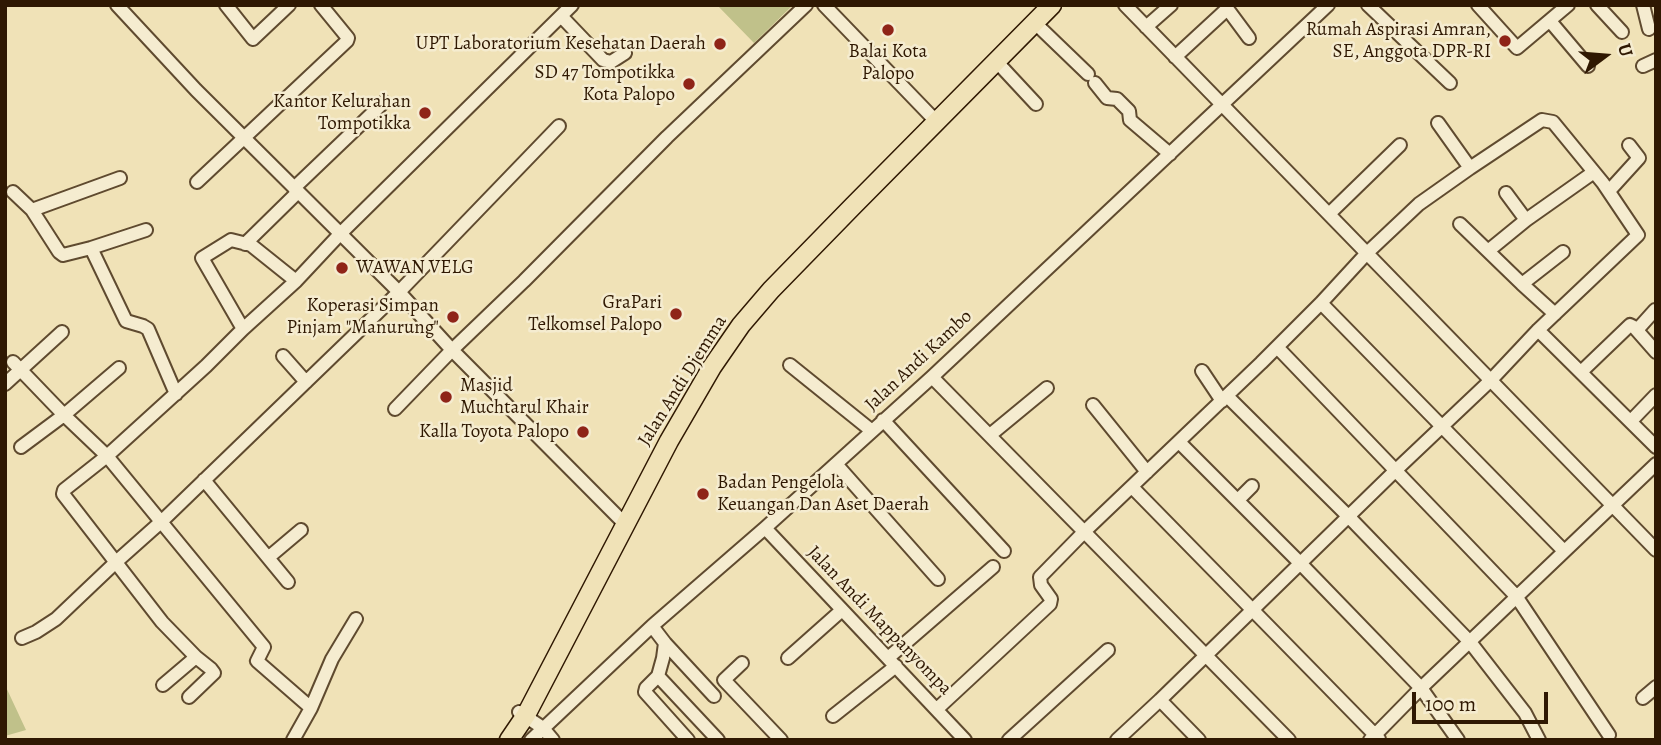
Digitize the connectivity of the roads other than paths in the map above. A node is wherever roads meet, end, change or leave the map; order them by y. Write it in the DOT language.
graph roads {
  1 [pos="117,5"];
  2 [pos="226,5"];
  3 [pos="289,5"];
  4 [pos="321,5"];
  5 [pos="572,5"];
  6 [pos="806,5"];
  7 [pos="824,5"];
  8 [pos="1040,5"];
  9 [pos="1052,5"];
  10 [pos="1125,5"];
  11 [pos="1171,5"];
  12 [pos="1328,5"];
  13 [pos="1368,5"];
  14 [pos="1568,5"];
  15 [pos="1597,5"];
  16 [pos="1643,5"];
  17 [pos="1479,6"];
  18 [pos="561,16"];
  19 [pos="1550,21"];
  20 [pos="1034,23"];
  21 [pos="1146,27"];
  22 [pos="1649,29"];
  23 [pos="1622,32"];
  24 [pos="1249,38"];
  25 [pos="625,53"];
  26 [pos="1175,57"];
  27 [pos="1656,60"];
  28 [pos="996,61"];
  29 [pos="1588,66"];
  30 [pos="1643,66"];
  31 [pos="1450,83"];
  32 [pos="384,102"];
  33 [pos="1036,104"];
  34 [pos="1222,106"];
  35 [pos="934,118"];
  36 [pos="1438,123"];
  37 [pos="559,127"];
  38 [pos="244,139"];
  39 [pos="1400,145"];
  40 [pos="1629,145"];
  41 [pos="1170,154"];
  42 [pos="1470,167"];
  43 [pos="1594,172"];
  44 [pos="120,178"];
  45 [pos="197,183"];
  46 [pos="296,190"];
  47 [pos="1609,191"];
  48 [pos="13,192"];
  49 [pos="1506,193"];
  50 [pos="32,210"];
  51 [pos="1329,214"];
  52 [pos="1526,220"];
  53 [pos="1460,224"];
  54 [pos="146,230"];
  55 [pos="340,233"];
  56 [pos="245,244"];
  57 [pos="92,248"];
  58 [pos="1488,251"];
  59 [pos="1563,252"];
  60 [pos="1367,253"];
  61 [pos="296,281"];
  62 [pos="1522,284"];
  63 [pos="399,292"];
  64 [pos="1321,303"];
  65 [pos="1655,310"];
  66 [pos="1555,314"];
  67 [pos="243,329"];
  68 [pos="1538,330"];
  69 [pos="1637,330"];
  70 [pos="62,332"];
  71 [pos="1277,347"];
  72 [pos="452,350"];
  73 [pos="1656,352"];
  74 [pos="283,356"];
  75 [pos="17,365"];
  76 [pos="790,365"];
  77 [pos="119,368"];
  78 [pos="1202,371"];
  79 [pos="1581,372"];
  80 [pos="932,376"];
  81 [pos="1491,380"];
  82 [pos="306,382"];
  83 [pos="5,384"];
  84 [pos="1047,388"];
  85 [pos="176,394"];
  86 [pos="1656,395"];
  87 [pos="1224,398"];
  88 [pos="1094,405"];
  89 [pos="395,409"];
  90 [pos="64,415"];
  91 [pos="883,420"];
  92 [pos="1631,421"];
  93 [pos="1443,425"];
  94 [pos="872,431"];
  95 [pos="990,435"];
  96 [pos="1179,442"];
  97 [pos="21,447"];
  98 [pos="1656,447"];
  99 [pos="107,456"];
  100 [pos="836,464"];
  101 [pos="1656,464"];
  102 [pos="1396,470"];
  103 [pos="1147,472"];
  104 [pos="204,480"];
  105 [pos="1252,486"];
  106 [pos="1132,487"];
  107 [pos="1238,500"];
  108 [pos="1613,505"];
  109 [pos="1348,516"];
  110 [pos="162,521"];
  111 [pos="622,522"];
  112 [pos="765,528"];
  113 [pos="301,530"];
  114 [pos="1085,531"];
  115 [pos="1656,550"];
  116 [pos="1004,551"];
  117 [pos="1564,551"];
  118 [pos="269,557"];
  119 [pos="116,562"];
  120 [pos="1300,563"];
  121 [pos="993,567"];
  122 [pos="938,579"];
  123 [pos="288,582"];
  124 [pos="1517,596"];
  125 [pos="842,610"];
  126 [pos="1254,610"];
  127 [pos="356,619"];
  128 [pos="652,626"];
  129 [pos="22,638"];
  130 [pos="1470,642"];
  131 [pos="665,643"];
  132 [pos="1108,650"];
  133 [pos="1206,654"];
  134 [pos="196,657"];
  135 [pos="788,658"];
  136 [pos="892,662"];
  137 [pos="742,663"];
  138 [pos="658,676"];
  139 [pos="163,685"];
  140 [pos="1656,687"];
  141 [pos="1421,688"];
  142 [pos="714,696"];
  143 [pos="190,697"];
  144 [pos="1643,698"];
  145 [pos="1160,700"];
  146 [pos="311,708"];
  147 [pos="937,709"];
  148 [pos="523,713"];
  149 [pos="833,716"];
  150 [pos="543,728"];
  151 [pos="1609,735"];
  152 [pos="1375,738"];
  153 [pos="293,740"];
  154 [pos="501,740"];
  155 [pos="509,740"];
  156 [pos="531,740"];
  157 [pos="553,740"];
  158 [pos="688,740"];
  159 [pos="718,740"];
  160 [pos="782,740"];
  161 [pos="965,740"];
  162 [pos="1009,740"];
  163 [pos="1117,740"];
  164 [pos="1199,740"];
  165 [pos="1289,740"];
  166 [pos="1458,740"];
  167 [pos="1539,740"];
  1 -- 38 [label="street"];
  2 -- 3 [label="street"];
  4 -- 38 [label="street"];
  5 -- 18 [label="street"];
  6 -- 72 [label="street"];
  7 -- 35 [label="street"];
  8 -- 35 [label="highway, Jalan Andi Djemma"];
  9 -- 20 [label="highway, Jalan Andi Djemma"];
  10 -- 21 [label="street"];
  11 -- 21 [label="street"];
  12 -- 34 [label="street, Jalan Andi Kambo"];
  13 -- 31 [label="street"];
  14 -- 19 [label="street"];
  15 -- 23 [label="street"];
  16 -- 22 [label="street"];
  17 -- 19 [label="street"];
  18 -- 25 [label="street"];
  18 -- 55 [label="street"];
  19 -- 29 [label="street"];
  20 -- 28 [label="highway, Jalan Andi Djemma"];
  20 -- 41 [label="street"];
  21 -- 26 [label="street"];
  24 -- 26 [label="street"];
  26 -- 34 [label="street"];
  27 -- 30 [label="street"];
  28 -- 33 [label="street"];
  28 -- 35 [label="highway, Jalan Andi Djemma"];
  32 -- 46 [label="street"];
  34 -- 41 [label="street, Jalan Andi Kambo"];
  34 -- 51 [label="street"];
  35 -- 111 [label="highway, Jalan Andi Djemma"];
  36 -- 42 [label="street"];
  37 -- 63 [label="street"];
  38 -- 45 [label="street"];
  38 -- 46 [label="street"];
  39 -- 51 [label="street"];
  40 -- 47 [label="street"];
  41 -- 80 [label="street, Jalan Andi Kambo"];
  42 -- 43 [label="street"];
  42 -- 60 [label="street"];
  43 -- 47 [label="street"];
  43 -- 52 [label="street"];
  44 -- 50 [label="street"];
  46 -- 55 [label="street"];
  46 -- 56 [label="street"];
  47 -- 66 [label="street"];
  48 -- 50 [label="street"];
  49 -- 52 [label="street"];
  50 -- 57 [label="street"];
  51 -- 60 [label="street"];
  52 -- 58 [label="street"];
  53 -- 58 [label="street"];
  54 -- 57 [label="street"];
  55 -- 61 [label="street"];
  55 -- 63 [label="street"];
  56 -- 61 [label="street"];
  56 -- 67 [label="street"];
  57 -- 85 [label="street"];
  58 -- 62 [label="street"];
  59 -- 62 [label="street"];
  60 -- 64 [label="street"];
  60 -- 81 [label="street"];
  61 -- 67 [label="street"];
  62 -- 66 [label="street"];
  63 -- 72 [label="street"];
  63 -- 82 [label="street"];
  64 -- 71 [label="street"];
  64 -- 93 [label="street"];
  65 -- 69 [label="street"];
  66 -- 68 [label="street"];
  67 -- 85 [label="street"];
  68 -- 79 [label="street"];
  68 -- 81 [label="street"];
  69 -- 73 [label="street"];
  69 -- 79 [label="street"];
  70 -- 75 [label="street"];
  71 -- 87 [label="street"];
  71 -- 102 [label="street"];
  72 -- 89 [label="street"];
  72 -- 111 [label="street"];
  74 -- 82 [label="street"];
  75 -- 83 [label="street"];
  75 -- 90 [label="street"];
  76 -- 94 [label="street"];
  77 -- 90 [label="street"];
  78 -- 87 [label="street"];
  79 -- 92 [label="street"];
  80 -- 91 [label="street, Jalan Andi Kambo"];
  80 -- 95 [label="street"];
  81 -- 93 [label="street"];
  81 -- 108 [label="street"];
  82 -- 104 [label="street"];
  84 -- 95 [label="street"];
  85 -- 99 [label="street"];
  86 -- 92 [label="street"];
  87 -- 96 [label="street"];
  87 -- 109 [label="street"];
  88 -- 103 [label="street"];
  90 -- 97 [label="street"];
  90 -- 99 [label="street"];
  91 -- 94 [label="street, Jalan Andi Kambo"];
  91 -- 116 [label="street"];
  92 -- 98 [label="street"];
  93 -- 102 [label="street"];
  93 -- 117 [label="street"];
  94 -- 100 [label="street, Jalan Andi Kambo"];
  95 -- 114 [label="street"];
  96 -- 103 [label="street"];
  96 -- 107 [label="street"];
  99 -- 110 [label="street"];
  99 -- 119 [label="street"];
  100 -- 112 [label="street, Jalan Andi Kambo"];
  100 -- 122 [label="street"];
  101 -- 108 [label="street"];
  102 -- 109 [label="street"];
  102 -- 124 [label="street"];
  103 -- 106 [label="street"];
  104 -- 110 [label="street"];
  104 -- 118 [label="street"];
  105 -- 107 [label="street"];
  106 -- 114 [label="street"];
  106 -- 126 [label="street"];
  107 -- 120 [label="street"];
  108 -- 115 [label="street"];
  108 -- 117 [label="street"];
  109 -- 120 [label="street"];
  109 -- 130 [label="street"];
  110 -- 119 [label="street"];
  110 -- 146 [label="street"];
  111 -- 148 [label="highway, Jalan Andi Djemma"];
  112 -- 125 [label="street, Jalan Andi Mappanyompa"];
  112 -- 128 [label="street, Jalan Andi Kambo"];
  113 -- 118 [label="street"];
  114 -- 133 [label="street"];
  114 -- 147 [label="street"];
  117 -- 124 [label="street"];
  118 -- 123 [label="street"];
  119 -- 129 [label="street"];
  119 -- 134 [label="street"];
  120 -- 126 [label="street"];
  120 -- 141 [label="street"];
  121 -- 136 [label="street"];
  124 -- 130 [label="street"];
  124 -- 151 [label="street"];
  125 -- 135 [label="street"];
  125 -- 136 [label="street, Jalan Andi Mappanyompa"];
  126 -- 133 [label="street"];
  126 -- 152 [label="street"];
  127 -- 146 [label="street"];
  128 -- 131 [label="street"];
  128 -- 150 [label="street, Jalan Andi Kambo"];
  130 -- 141 [label="street"];
  130 -- 167 [label="street"];
  131 -- 138 [label="street"];
  131 -- 142 [label="street"];
  132 -- 162 [label="street"];
  133 -- 145 [label="street"];
  133 -- 165 [label="street"];
  134 -- 139 [label="street"];
  134 -- 143 [label="street"];
  136 -- 147 [label="street, Jalan Andi Mappanyompa"];
  136 -- 149 [label="street"];
  137 -- 160 [label="street"];
  138 -- 158 [label="street"];
  138 -- 159 [label="street"];
  140 -- 144 [label="street"];
  141 -- 152 [label="street"];
  141 -- 166 [label="street"];
  145 -- 163 [label="street"];
  145 -- 164 [label="street"];
  146 -- 153 [label="street"];
  147 -- 161 [label="street, Jalan Andi Mappanyompa"];
  148 -- 150 [label="street"];
  148 -- 154 [label="highway, Jalan Andi Djemma"];
  148 -- 155 [label="highway, Jalan Andi Djemma"];
  150 -- 156 [label="street, Jalan Andi Kambo"];
  150 -- 157 [label="street"];
}
